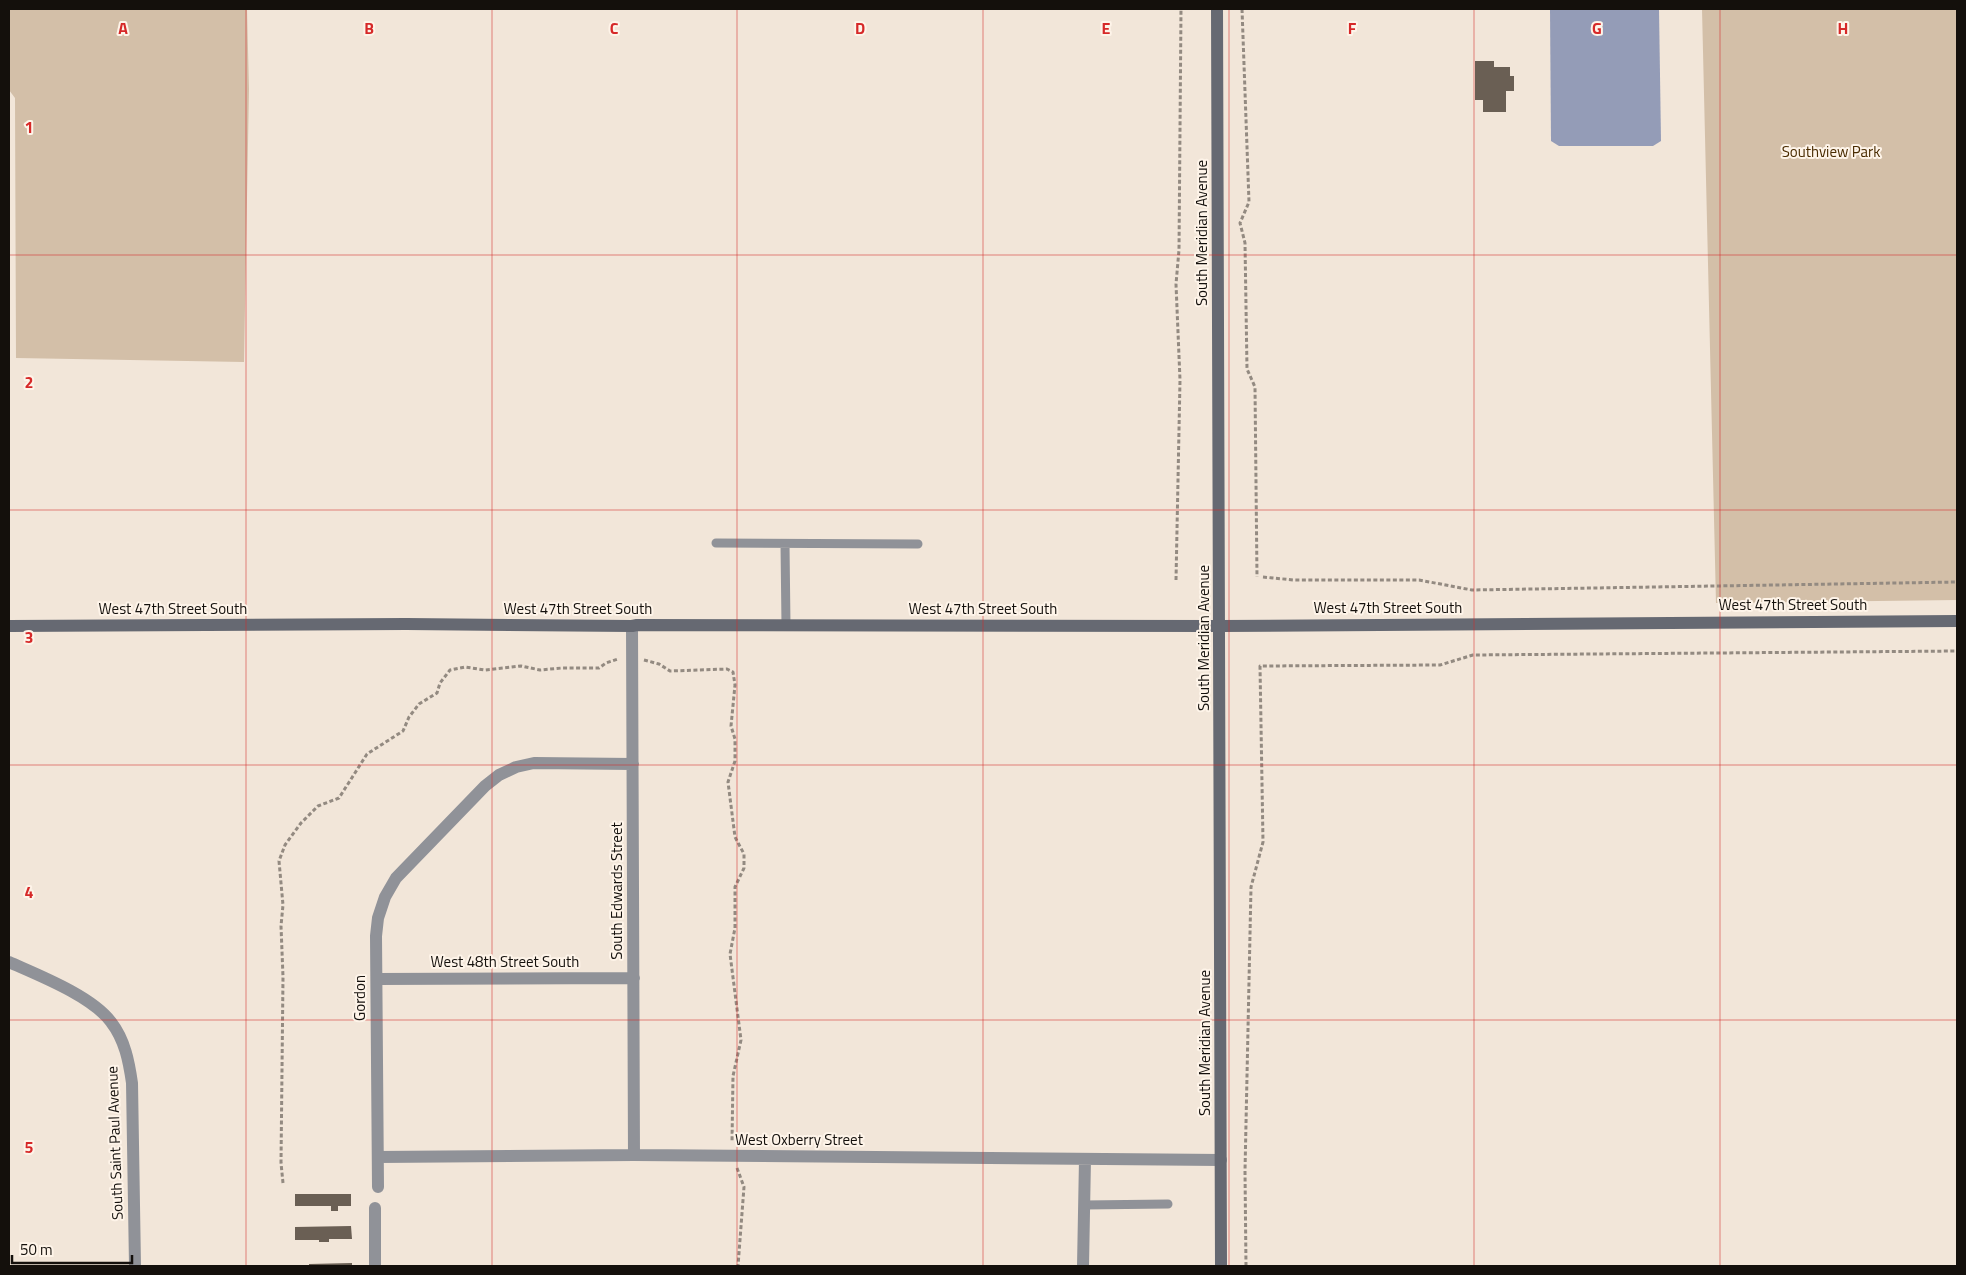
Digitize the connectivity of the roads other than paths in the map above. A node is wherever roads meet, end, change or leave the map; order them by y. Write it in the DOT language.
graph roads {
  1 [pos="1217,9"];
  2 [pos="716,543"];
  3 [pos="785,544"];
  4 [pos="918,544"];
  5 [pos="1957,620"];
  6 [pos="786,625"];
  7 [pos="9,626"];
  8 [pos="632,626"];
  9 [pos="1220,626"];
  10 [pos="633,764"];
  11 [pos="9,962"];
  12 [pos="634,978"];
  13 [pos="376,979"];
  14 [pos="634,1155"];
  15 [pos="378,1157"];
  16 [pos="1085,1158"];
  17 [pos="1221,1160"];
  18 [pos="378,1188"];
  19 [pos="1168,1204"];
  20 [pos="1084,1205"];
  21 [pos="375,1208"];
  22 [pos="135,1266"];
  23 [pos="375,1266"];
  24 [pos="1083,1266"];
  25 [pos="1221,1266"];
  1 -- 9 [label="street, South Meridian Avenue"];
  2 -- 3 [label="lane"];
  3 -- 4 [label="lane"];
  3 -- 6 [label="lane"];
  5 -- 9 [label="street, West 47th Street South"];
  6 -- 8 [label="street, West 47th Street South"];
  6 -- 9 [label="street, West 47th Street South"];
  7 -- 8 [label="street, West 47th Street South"];
  8 -- 10 [label="street, South Edwards Street"];
  9 -- 17 [label="street, South Meridian Avenue"];
  10 -- 12 [label="street, South Edwards Street"];
  10 -- 13 [label="street, Gordon"];
  11 -- 22 [label="street, South Saint Paul Avenue"];
  12 -- 13 [label="street, West 48th Street South"];
  12 -- 14 [label="street, South Edwards Street"];
  13 -- 15 [label="street, Gordon"];
  14 -- 15 [label="street, West Oxberry Street"];
  14 -- 16 [label="street, West Oxberry Street"];
  15 -- 18 [label="street, Gordon"];
  16 -- 17 [label="street, West Oxberry Street"];
  16 -- 20 [label="street"];
  17 -- 25 [label="street, South Meridian Avenue"];
  19 -- 20 [label="lane"];
  20 -- 24 [label="street"];
  21 -- 23 [label="street"];
}
